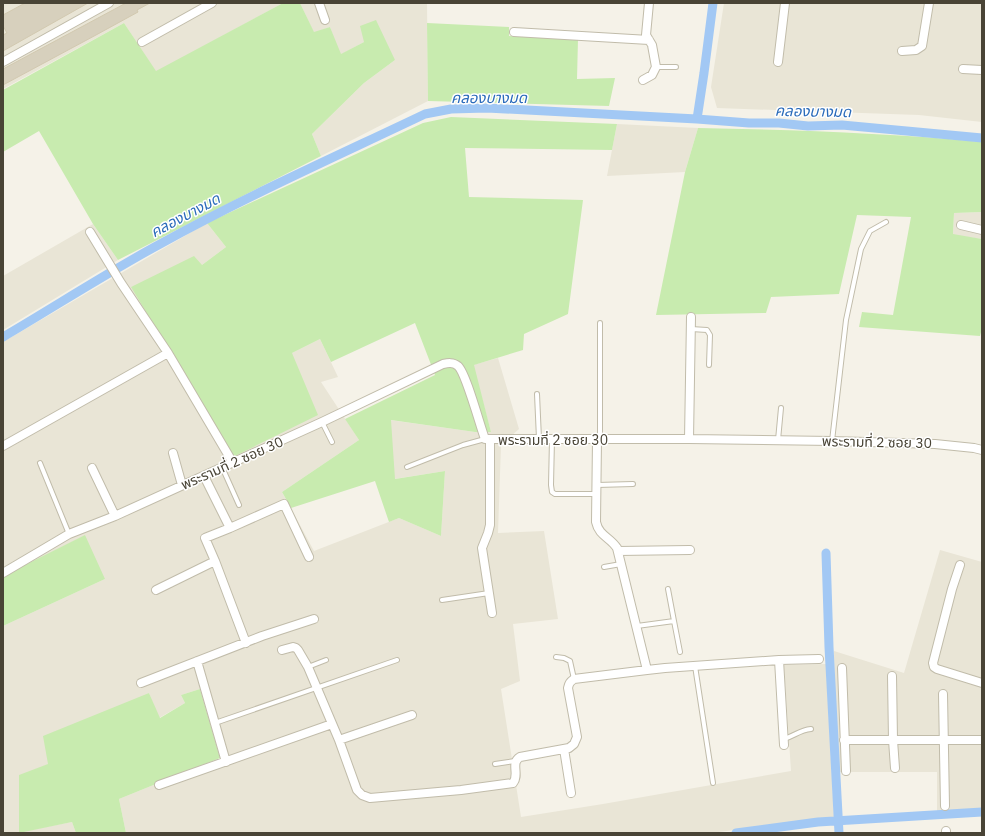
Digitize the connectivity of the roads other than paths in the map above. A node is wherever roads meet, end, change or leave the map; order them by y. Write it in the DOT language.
graph roads {
  1 [pos="109,3"];
  2 [pos="212,3"];
  3 [pos="319,3"];
  4 [pos="648,3"];
  5 [pos="785,3"];
  6 [pos="929,3"];
  7 [pos="325,20"];
  8 [pos="514,32"];
  9 [pos="649,40"];
  10 [pos="142,42"];
  11 [pos="902,51"];
  12 [pos="3,62"];
  13 [pos="778,62"];
  14 [pos="656,66"];
  15 [pos="676,67"];
  16 [pos="963,68"];
  17 [pos="982,70"];
  18 [pos="642,80"];
  19 [pos="886,222"];
  20 [pos="960,225"];
  21 [pos="982,230"];
  22 [pos="90,232"];
  23 [pos="691,317"];
  24 [pos="600,323"];
  25 [pos="691,329"];
  26 [pos="168,353"];
  27 [pos="709,365"];
  28 [pos="537,394"];
  29 [pos="781,408"];
  30 [pos="322,422"];
  31 [pos="488,439"];
  32 [pos="539,439"];
  33 [pos="552,439"];
  34 [pos="689,439"];
  35 [pos="599,440"];
  36 [pos="778,440"];
  37 [pos="832,441"];
  38 [pos="332,442"];
  39 [pos="3,446"];
  40 [pos="982,450"];
  41 [pos="173,453"];
  42 [pos="40,463"];
  43 [pos="233,463"];
  44 [pos="222,467"];
  45 [pos="407,467"];
  46 [pos="92,468"];
  47 [pos="204,476"];
  48 [pos="633,484"];
  49 [pos="182,485"];
  50 [pos="597,485"];
  51 [pos="597,494"];
  52 [pos="239,505"];
  53 [pos="115,516"];
  54 [pos="230,528"];
  55 [pos="69,534"];
  56 [pos="690,550"];
  57 [pos="618,551"];
  58 [pos="309,557"];
  59 [pos="215,561"];
  60 [pos="622,564"];
  61 [pos="960,565"];
  62 [pos="604,567"];
  63 [pos="3,573"];
  64 [pos="668,589"];
  65 [pos="156,590"];
  66 [pos="489,593"];
  67 [pos="442,600"];
  68 [pos="492,613"];
  69 [pos="314,619"];
  70 [pos="674,621"];
  71 [pos="636,626"];
  72 [pos="246,643"];
  73 [pos="282,650"];
  74 [pos="680,652"];
  75 [pos="556,657"];
  76 [pos="819,658"];
  77 [pos="326,660"];
  78 [pos="397,660"];
  79 [pos="778,660"];
  80 [pos="197,661"];
  81 [pos="695,666"];
  82 [pos="308,667"];
  83 [pos="842,668"];
  84 [pos="647,670"];
  85 [pos="892,676"];
  86 [pos="574,679"];
  87 [pos="141,683"];
  88 [pos="982,683"];
  89 [pos="316,687"];
  90 [pos="943,694"];
  91 [pos="412,715"];
  92 [pos="215,722"];
  93 [pos="332,724"];
  94 [pos="811,729"];
  95 [pos="339,740"];
  96 [pos="844,740"];
  97 [pos="892,740"];
  98 [pos="944,740"];
  99 [pos="982,740"];
  100 [pos="784,742"];
  101 [pos="564,749"];
  102 [pos="515,761"];
  103 [pos="226,762"];
  104 [pos="495,764"];
  105 [pos="895,768"];
  106 [pos="846,771"];
  107 [pos="713,783"];
  108 [pos="159,785"];
  109 [pos="571,793"];
  110 [pos="945,806"];
  1 -- 12 [label="street"];
  2 -- 10 [label="street"];
  3 -- 7 [label="street"];
  4 -- 9 [label="street"];
  5 -- 13 [label="street"];
  6 -- 11 [label="street"];
  8 -- 9 [label="street"];
  9 -- 14 [label="street"];
  14 -- 15 [label="lane"];
  14 -- 18 [label="street"];
  16 -- 17 [label="street"];
  19 -- 37 [label="lane"];
  20 -- 21 [label="street"];
  22 -- 26 [label="street"];
  23 -- 25 [label="street"];
  24 -- 35 [label="lane"];
  25 -- 27 [label="lane"];
  25 -- 34 [label="street"];
  26 -- 39 [label="street"];
  26 -- 43 [label="street"];
  28 -- 32 [label="lane"];
  29 -- 36 [label="lane"];
  30 -- 31 [label="street, พระรามที่ 2 ซอย 30"];
  30 -- 38 [label="lane"];
  30 -- 43 [label="street, พระรามที่ 2 ซอย 30"];
  31 -- 32 [label="street, พระรามที่ 2 ซอย 30"];
  31 -- 45 [label="lane"];
  31 -- 66 [label="street"];
  32 -- 33 [label="street, พระรามที่ 2 ซอย 30"];
  33 -- 35 [label="street, พระรามที่ 2 ซอย 30"];
  33 -- 51 [label="lane"];
  34 -- 35 [label="street, พระรามที่ 2 ซอย 30"];
  34 -- 36 [label="street, พระรามที่ 2 ซอย 30"];
  35 -- 50 [label="street"];
  36 -- 37 [label="street, พระรามที่ 2 ซอย 30"];
  37 -- 40 [label="street, พระรามที่ 2 ซอย 30"];
  41 -- 49 [label="street"];
  42 -- 55 [label="lane"];
  43 -- 44 [label="street, พระรามที่ 2 ซอย 30"];
  44 -- 47 [label="street, พระรามที่ 2 ซอย 30"];
  44 -- 52 [label="lane"];
  46 -- 53 [label="street"];
  47 -- 49 [label="street, พระรามที่ 2 ซอย 30"];
  47 -- 54 [label="street"];
  48 -- 50 [label="lane"];
  49 -- 53 [label="street, พระรามที่ 2 ซอย 30"];
  50 -- 51 [label="street"];
  51 -- 57 [label="street"];
  53 -- 55 [label="street, พระรามที่ 2 ซอย 30"];
  54 -- 58 [label="street"];
  54 -- 59 [label="street"];
  55 -- 63 [label="street, พระรามที่ 2 ซอย 30"];
  56 -- 57 [label="street"];
  57 -- 60 [label="street"];
  59 -- 65 [label="street"];
  59 -- 72 [label="street"];
  60 -- 62 [label="lane"];
  60 -- 71 [label="street"];
  61 -- 88 [label="street"];
  64 -- 70 [label="lane"];
  66 -- 67 [label="lane"];
  66 -- 68 [label="street"];
  69 -- 72 [label="street"];
  70 -- 71 [label="lane"];
  70 -- 74 [label="lane"];
  71 -- 84 [label="street"];
  72 -- 80 [label="street"];
  73 -- 82 [label="street"];
  75 -- 86 [label="lane"];
  76 -- 79 [label="street"];
  77 -- 82 [label="lane"];
  78 -- 89 [label="lane"];
  79 -- 81 [label="street"];
  79 -- 100 [label="street"];
  80 -- 87 [label="street"];
  80 -- 92 [label="street"];
  81 -- 84 [label="street"];
  81 -- 107 [label="lane"];
  82 -- 89 [label="street"];
  83 -- 96 [label="street"];
  84 -- 86 [label="street"];
  85 -- 97 [label="street"];
  86 -- 101 [label="street"];
  89 -- 92 [label="lane"];
  89 -- 93 [label="street"];
  90 -- 98 [label="street"];
  91 -- 95 [label="street"];
  92 -- 103 [label="street"];
  93 -- 95 [label="street"];
  93 -- 103 [label="street"];
  94 -- 100 [label="lane"];
  95 -- 102 [label="street"];
  96 -- 97 [label="street"];
  96 -- 106 [label="street"];
  97 -- 98 [label="street"];
  97 -- 105 [label="street"];
  98 -- 99 [label="street"];
  98 -- 110 [label="street"];
  101 -- 102 [label="street"];
  101 -- 109 [label="street"];
  102 -- 104 [label="lane"];
  103 -- 108 [label="street"];
}
